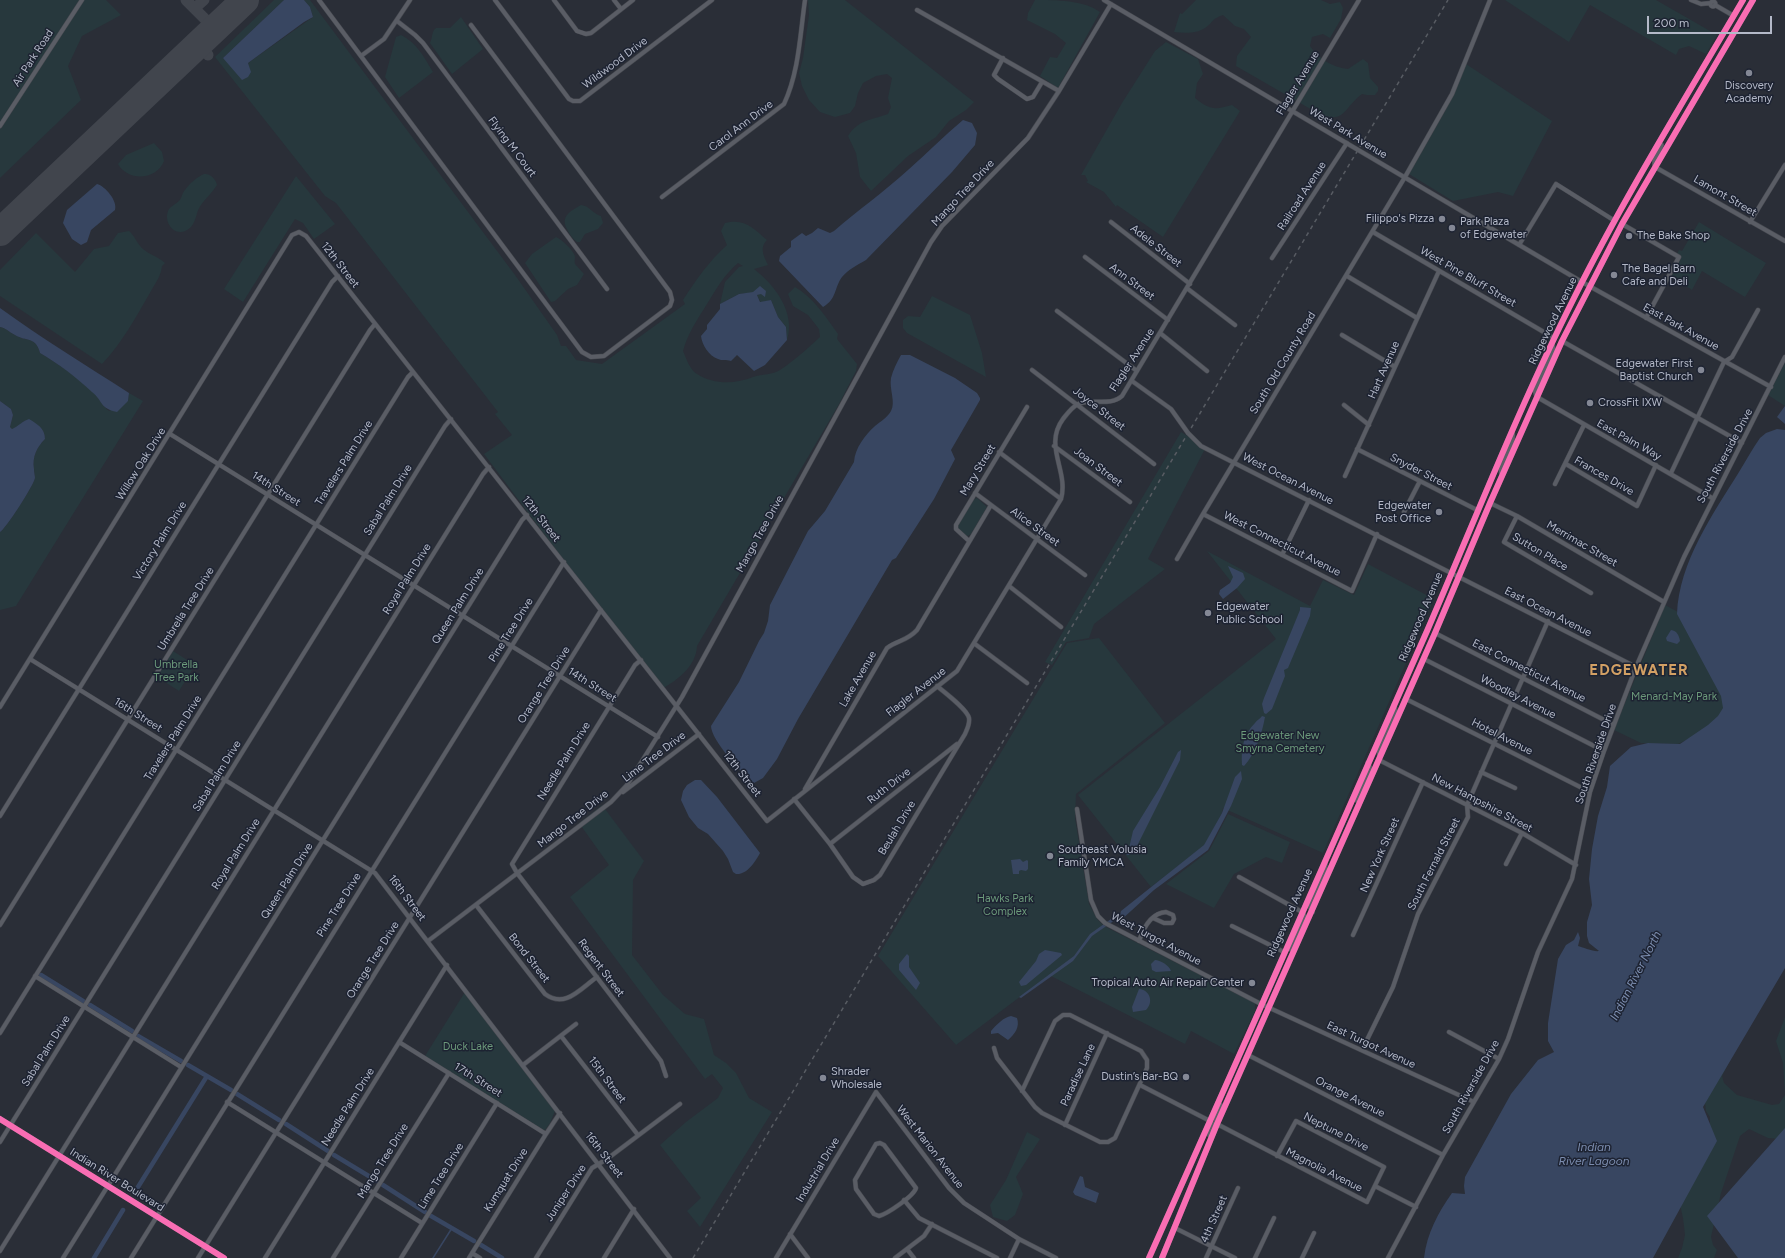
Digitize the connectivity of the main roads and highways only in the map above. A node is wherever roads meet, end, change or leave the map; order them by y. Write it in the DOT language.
graph roads {
  1 [pos="1743,0"];
  2 [pos="1753,0"];
  3 [pos="1663,137"];
  4 [pos="1655,167"];
  5 [pos="1552,344"];
  6 [pos="1537,397"];
  7 [pos="1512,432"];
  8 [pos="1502,475"];
  9 [pos="1394,705"];
  10 [pos="1379,759"];
  11 [pos="1368,763"];
  12 [pos="1352,821"];
  13 [pos="1325,859"];
  14 [pos="1302,912"];
  15 [pos="1312,912"];
  16 [pos="1290,960"];
  17 [pos="1222,1095"];
  18 [pos="0,1119"];
  19 [pos="1210,1121"];
  20 [pos="1217,1124"];
  21 [pos="1205,1155"];
  22 [pos="224,1258"];
  23 [pos="1149,1258"];
  24 [pos="1162,1258"];
  1 -- 3 [label="main road, Ridgewood Avenue"];
  2 -- 4 [label="main road, Ridgewood Avenue"];
  3 -- 4 [label="main road"];
  3 -- 5 [label="main road, Ridgewood Avenue"];
  4 -- 6 [label="main road, Ridgewood Avenue"];
  5 -- 6 [label="main road"];
  5 -- 7 [label="main road, Ridgewood Avenue"];
  6 -- 8 [label="main road, Ridgewood Avenue"];
  7 -- 8 [label="main road"];
  7 -- 9 [label="main road, Ridgewood Avenue"];
  8 -- 10 [label="main road, Ridgewood Avenue"];
  9 -- 10 [label="main road"];
  9 -- 11 [label="main road, Ridgewood Avenue"];
  10 -- 12 [label="main road, Ridgewood Avenue"];
  11 -- 12 [label="main road"];
  11 -- 13 [label="main road, Ridgewood Avenue"];
  12 -- 15 [label="main road, Ridgewood Avenue"];
  13 -- 14 [label="main road, Ridgewood Avenue"];
  13 -- 15 [label="main road"];
  14 -- 16 [label="main road"];
  14 -- 17 [label="main road, Ridgewood Avenue"];
  15 -- 16 [label="main road, Ridgewood Avenue"];
  16 -- 20 [label="main road, Ridgewood Avenue"];
  17 -- 19 [label="main road, Ridgewood Avenue"];
  17 -- 20 [label="main road"];
  18 -- 22 [label="main road, Indian River Boulevard"];
  19 -- 21 [label="main road"];
  19 -- 23 [label="main road, Ridgewood Avenue"];
  20 -- 21 [label="main road, Ridgewood Avenue"];
  21 -- 24 [label="main road, Ridgewood Avenue"];
}
